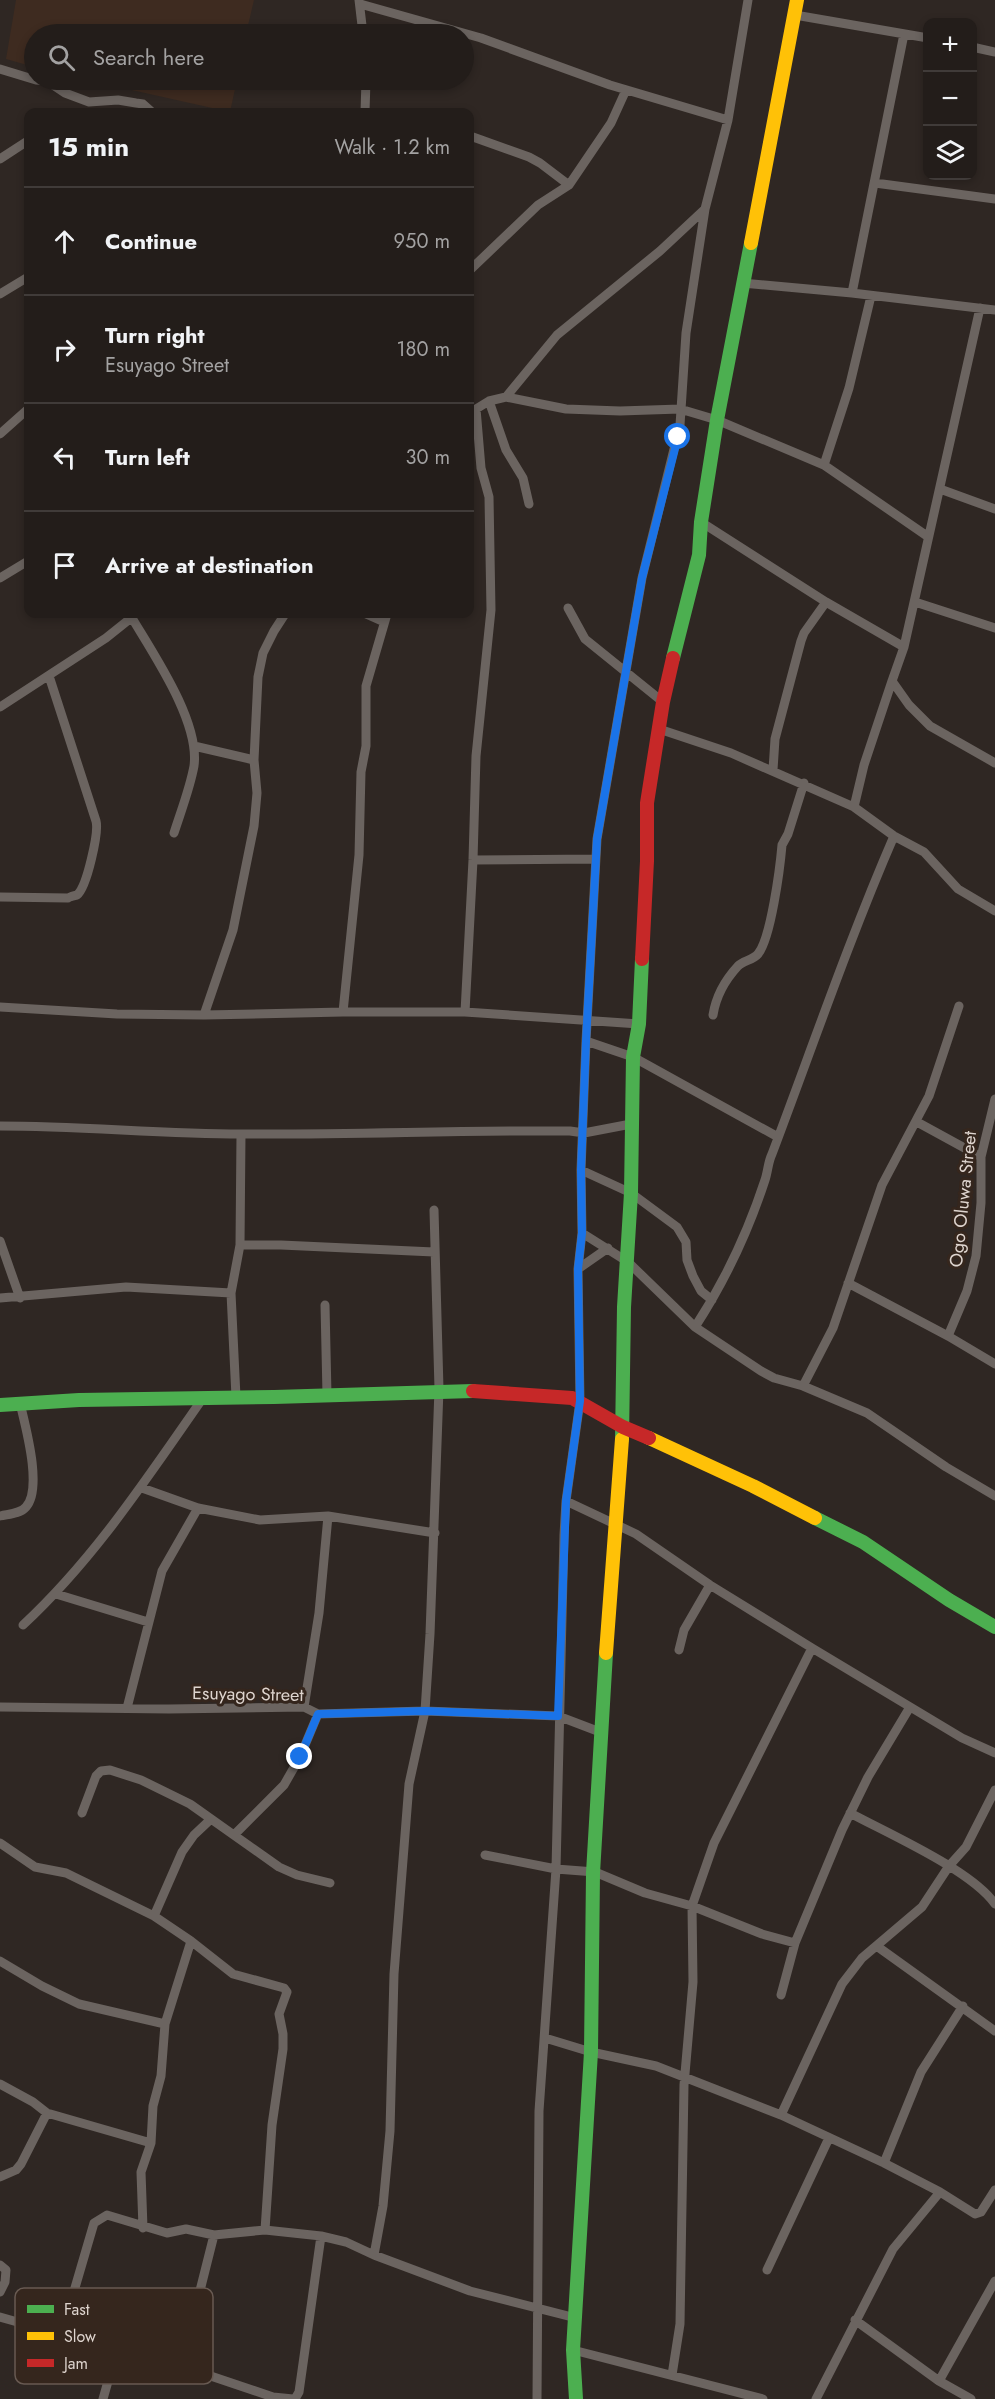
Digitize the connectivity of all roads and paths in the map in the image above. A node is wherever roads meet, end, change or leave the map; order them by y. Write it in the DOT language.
graph roads {
  1 [pos="748,0"];
  2 [pos="797,0"];
  3 [pos="359,2"];
  4 [pos="795,15"];
  5 [pos="362,24"];
  6 [pos="434,24"];
  7 [pos="904,34"];
  8 [pos="474,36"];
  9 [pos="923,37"];
  10 [pos="977,48"];
  11 [pos="995,52"];
  12 [pos="0,69"];
  13 [pos="24,76"];
  14 [pos="60,90"];
  15 [pos="366,90"];
  16 [pos="626,90"];
  17 [pos="148,108"];
  18 [pos="365,108"];
  19 [pos="728,120"];
  20 [pos="474,137"];
  21 [pos="24,143"];
  22 [pos="0,159"];
  23 [pos="875,183"];
  24 [pos="569,185"];
  25 [pos="995,199"];
  26 [pos="705,209"];
  27 [pos="474,264"];
  28 [pos="24,279"];
  29 [pos="742,283"];
  30 [pos="852,293"];
  31 [pos="0,294"];
  32 [pos="871,296"];
  33 [pos="980,308"];
  34 [pos="995,310"];
  35 [pos="506,397"];
  36 [pos="489,401"];
  37 [pos="474,406"];
  38 [pos="680,408"];
  39 [pos="24,413"];
  40 [pos="474,414"];
  41 [pos="717,420"];
  42 [pos="0,434"];
  43 [pos="824,465"];
  44 [pos="940,489"];
  45 [pos="530,504"];
  46 [pos="995,509"];
  47 [pos="701,522"];
  48 [pos="927,536"];
  49 [pos="24,563"];
  50 [pos="0,578"];
  51 [pos="915,602"];
  52 [pos="826,603"];
  53 [pos="568,608"];
  54 [pos="132,618"];
  55 [pos="135,618"];
  56 [pos="282,618"];
  57 [pos="385,618"];
  58 [pos="995,628"];
  59 [pos="904,647"];
  60 [pos="624,671"];
  61 [pos="49,676"];
  62 [pos="892,681"];
  63 [pos="663,702"];
  64 [pos="0,707"];
  65 [pos="659,729"];
  66 [pos="194,746"];
  67 [pos="254,760"];
  68 [pos="995,763"];
  69 [pos="773,770"];
  70 [pos="804,783"];
  71 [pos="854,807"];
  72 [pos="174,833"];
  73 [pos="894,836"];
  74 [pos="595,859"];
  75 [pos="473,860"];
  76 [pos="0,897"];
  77 [pos="995,911"];
  78 [pos="959,1006"];
  79 [pos="0,1007"];
  80 [pos="343,1011"];
  81 [pos="465,1012"];
  82 [pos="204,1015"];
  83 [pos="713,1015"];
  84 [pos="588,1021"];
  85 [pos="639,1023"];
  86 [pos="586,1041"];
  87 [pos="633,1057"];
  88 [pos="995,1098"];
  89 [pos="917,1122"];
  90 [pos="631,1124"];
  91 [pos="0,1126"];
  92 [pos="584,1133"];
  93 [pos="241,1134"];
  94 [pos="778,1137"];
  95 [pos="981,1157"];
  96 [pos="581,1170"];
  97 [pos="631,1193"];
  98 [pos="434,1210"];
  99 [pos="582,1233"];
  100 [pos="0,1241"];
  101 [pos="240,1245"];
  102 [pos="608,1248"];
  103 [pos="434,1252"];
  104 [pos="628,1262"];
  105 [pos="578,1269"];
  106 [pos="848,1283"];
  107 [pos="231,1293"];
  108 [pos="0,1298"];
  109 [pos="20,1298"];
  110 [pos="712,1300"];
  111 [pos="325,1305"];
  112 [pos="695,1327"];
  113 [pos="948,1336"];
  114 [pos="995,1364"];
  115 [pos="803,1386"];
  116 [pos="439,1389"];
  117 [pos="327,1395"];
  118 [pos="236,1397"];
  119 [pos="203,1398"];
  120 [pos="580,1401"];
  121 [pos="20,1403"];
  122 [pos="0,1405"];
  123 [pos="623,1427"];
  124 [pos="142,1488"];
  125 [pos="995,1496"];
  126 [pos="566,1501"];
  127 [pos="198,1508"];
  128 [pos="0,1516"];
  129 [pos="328,1516"];
  130 [pos="617,1524"];
  131 [pos="435,1533"];
  132 [pos="710,1584"];
  133 [pos="56,1593"];
  134 [pos="148,1622"];
  135 [pos="23,1625"];
  136 [pos="995,1627"];
  137 [pos="812,1648"];
  138 [pos="679,1650"];
  139 [pos="0,1707"];
  140 [pos="304,1707"];
  141 [pos="910,1707"];
  142 [pos="127,1708"];
  143 [pos="425,1711"];
  144 [pos="318,1714"];
  145 [pos="558,1716"];
  146 [pos="600,1732"];
  147 [pos="995,1753"];
  148 [pos="995,1790"];
  149 [pos="82,1813"];
  150 [pos="850,1813"];
  151 [pos="212,1820"];
  152 [pos="235,1834"];
  153 [pos="0,1843"];
  154 [pos="484,1855"];
  155 [pos="949,1866"];
  156 [pos="556,1869"];
  157 [pos="593,1873"];
  158 [pos="330,1883"];
  159 [pos="995,1904"];
  160 [pos="692,1906"];
  161 [pos="154,1916"];
  162 [pos="191,1941"];
  163 [pos="795,1942"];
  164 [pos="878,1947"];
  165 [pos="0,1961"];
  166 [pos="781,1995"];
  167 [pos="963,2007"];
  168 [pos="165,2024"];
  169 [pos="995,2031"];
  170 [pos="545,2038"];
  171 [pos="591,2052"];
  172 [pos="684,2076"];
  173 [pos="0,2084"];
  174 [pos="786,2103"];
  175 [pos="47,2113"];
  176 [pos="781,2115"];
  177 [pos="791,2119"];
  178 [pos="830,2138"];
  179 [pos="151,2143"];
  180 [pos="884,2163"];
  181 [pos="0,2177"];
  182 [pos="995,2190"];
  183 [pos="940,2192"];
  184 [pos="143,2228"];
  185 [pos="265,2230"];
  186 [pos="214,2235"];
  187 [pos="321,2236"];
  188 [pos="374,2255"];
  189 [pos="0,2265"];
  190 [pos="767,2270"];
  191 [pos="995,2281"];
  192 [pos="75,2288"];
  193 [pos="201,2288"];
  194 [pos="0,2292"];
  195 [pos="537,2308"];
  196 [pos="0,2317"];
  197 [pos="576,2318"];
  198 [pos="855,2320"];
  199 [pos="15,2321"];
  200 [pos="573,2350"];
  201 [pos="672,2375"];
  202 [pos="213,2377"];
  203 [pos="939,2381"];
  204 [pos="107,2384"];
  205 [pos="103,2399"];
  206 [pos="294,2399"];
  207 [pos="537,2399"];
  208 [pos="576,2399"];
  209 [pos="763,2399"];
  210 [pos="816,2399"];
  211 [pos="971,2399"];
  1 -- 19 [label="street"];
  2 -- 4 [label="street"];
  3 -- 5 [label="street"];
  3 -- 6 [label="street"];
  4 -- 7 [label="street"];
  4 -- 29 [label="street"];
  7 -- 9 [label="street"];
  7 -- 23 [label="street"];
  8 -- 16 [label="street"];
  10 -- 11 [label="street"];
  12 -- 13 [label="street"];
  14 -- 17 [label="street"];
  15 -- 18 [label="street"];
  16 -- 19 [label="street"];
  16 -- 24 [label="street"];
  19 -- 26 [label="street"];
  20 -- 24 [label="street"];
  21 -- 22 [label="street"];
  23 -- 25 [label="street"];
  23 -- 30 [label="street"];
  24 -- 27 [label="street"];
  26 -- 35 [label="street"];
  26 -- 38 [label="street"];
  28 -- 31 [label="street"];
  29 -- 30 [label="street"];
  29 -- 41 [label="street"];
  30 -- 32 [label="street"];
  32 -- 33 [label="street"];
  32 -- 43 [label="street"];
  33 -- 34 [label="street"];
  33 -- 44 [label="street"];
  35 -- 36 [label="street"];
  35 -- 38 [label="street"];
  36 -- 37 [label="street"];
  36 -- 45 [label="street"];
  38 -- 41 [label="street"];
  38 -- 60 [label="street"];
  39 -- 42 [label="street"];
  40 -- 75 [label="street"];
  41 -- 43 [label="street"];
  41 -- 47 [label="street"];
  43 -- 48 [label="street"];
  44 -- 46 [label="street"];
  44 -- 48 [label="street"];
  47 -- 52 [label="street"];
  47 -- 63 [label="street"];
  48 -- 51 [label="street"];
  49 -- 50 [label="street"];
  51 -- 58 [label="street"];
  51 -- 59 [label="street"];
  52 -- 59 [label="street"];
  52 -- 69 [label="street"];
  53 -- 60 [label="street"];
  54 -- 61 [label="street"];
  55 -- 66 [label="street"];
  56 -- 67 [label="street"];
  57 -- 80 [label="street"];
  59 -- 62 [label="street"];
  60 -- 63 [label="street"];
  60 -- 74 [label="street"];
  61 -- 64 [label="street"];
  61 -- 76 [label="street"];
  62 -- 68 [label="street"];
  62 -- 71 [label="street"];
  63 -- 65 [label="street"];
  65 -- 69 [label="street"];
  65 -- 85 [label="street"];
  66 -- 67 [label="street"];
  66 -- 72 [label="street"];
  67 -- 82 [label="street"];
  69 -- 70 [label="street"];
  70 -- 71 [label="street"];
  70 -- 83 [label="street"];
  71 -- 73 [label="street"];
  73 -- 77 [label="street"];
  73 -- 94 [label="street"];
  74 -- 75 [label="street"];
  74 -- 84 [label="street"];
  75 -- 81 [label="street"];
  78 -- 89 [label="street"];
  79 -- 82 [label="street"];
  80 -- 81 [label="street"];
  80 -- 82 [label="street"];
  81 -- 84 [label="street"];
  84 -- 85 [label="street"];
  84 -- 86 [label="street"];
  85 -- 87 [label="street"];
  86 -- 87 [label="street"];
  86 -- 92 [label="street"];
  87 -- 90 [label="street"];
  87 -- 94 [label="street"];
  88 -- 95 [label="street, Ogo Oluwa Street"];
  89 -- 95 [label="street"];
  89 -- 106 [label="street"];
  90 -- 92 [label="street"];
  90 -- 97 [label="street"];
  91 -- 93 [label="street"];
  92 -- 93 [label="street"];
  92 -- 96 [label="street"];
  93 -- 101 [label="street"];
  94 -- 110 [label="street"];
  95 -- 113 [label="street, Ogo Oluwa Street"];
  96 -- 97 [label="street"];
  96 -- 99 [label="street"];
  97 -- 104 [label="street"];
  97 -- 110 [label="street"];
  98 -- 103 [label="street"];
  99 -- 102 [label="street"];
  99 -- 105 [label="street"];
  100 -- 109 [label="street"];
  101 -- 103 [label="street"];
  101 -- 107 [label="street"];
  102 -- 104 [label="street"];
  102 -- 105 [label="street"];
  103 -- 116 [label="street"];
  104 -- 112 [label="street"];
  104 -- 123 [label="street"];
  105 -- 120 [label="street"];
  106 -- 113 [label="street"];
  106 -- 115 [label="street"];
  107 -- 109 [label="street"];
  107 -- 118 [label="street"];
  108 -- 109 [label="street"];
  110 -- 112 [label="street"];
  111 -- 117 [label="street"];
  112 -- 115 [label="street"];
  113 -- 114 [label="street"];
  115 -- 125 [label="street"];
  116 -- 117 [label="street"];
  116 -- 120 [label="street"];
  116 -- 131 [label="street"];
  117 -- 118 [label="street"];
  118 -- 119 [label="street"];
  119 -- 121 [label="street"];
  119 -- 124 [label="street"];
  120 -- 123 [label="street"];
  120 -- 126 [label="street"];
  121 -- 122 [label="street"];
  121 -- 128 [label="street"];
  123 -- 130 [label="street"];
  123 -- 136 [label="street"];
  124 -- 127 [label="street"];
  124 -- 133 [label="street"];
  126 -- 130 [label="street"];
  126 -- 145 [label="street"];
  127 -- 129 [label="street"];
  127 -- 134 [label="street"];
  129 -- 131 [label="street"];
  129 -- 140 [label="street"];
  130 -- 132 [label="street"];
  130 -- 146 [label="street"];
  131 -- 143 [label="street"];
  132 -- 137 [label="street"];
  132 -- 138 [label="street"];
  133 -- 134 [label="street"];
  133 -- 135 [label="street"];
  134 -- 142 [label="street"];
  137 -- 141 [label="street"];
  137 -- 160 [label="street"];
  139 -- 142 [label="street, Esuyago Street"];
  140 -- 142 [label="street, Esuyago Street"];
  140 -- 144 [label="street, Esuyago Street"];
  141 -- 147 [label="street"];
  141 -- 150 [label="street"];
  143 -- 144 [label="street, Esuyago Street"];
  143 -- 145 [label="street, Esuyago Street"];
  143 -- 188 [label="street"];
  144 -- 152 [label="street"];
  145 -- 146 [label="street, Esuyago Street"];
  145 -- 156 [label="street"];
  146 -- 157 [label="street"];
  148 -- 155 [label="street"];
  149 -- 151 [label="street"];
  150 -- 155 [label="street"];
  150 -- 163 [label="street"];
  151 -- 152 [label="street"];
  151 -- 161 [label="street"];
  152 -- 158 [label="street"];
  153 -- 161 [label="street"];
  154 -- 156 [label="street"];
  155 -- 159 [label="street"];
  155 -- 164 [label="street"];
  156 -- 157 [label="street"];
  156 -- 170 [label="street"];
  157 -- 160 [label="street"];
  157 -- 171 [label="street"];
  160 -- 163 [label="street"];
  160 -- 172 [label="street"];
  161 -- 162 [label="street"];
  162 -- 168 [label="street"];
  162 -- 185 [label="street"];
  163 -- 166 [label="street"];
  164 -- 167 [label="street"];
  164 -- 174 [label="street"];
  165 -- 168 [label="street"];
  167 -- 169 [label="street"];
  167 -- 180 [label="street"];
  168 -- 179 [label="street"];
  170 -- 171 [label="street"];
  170 -- 195 [label="street"];
  171 -- 172 [label="street"];
  171 -- 197 [label="street"];
  172 -- 176 [label="street"];
  172 -- 201 [label="street"];
  173 -- 175 [label="street"];
  174 -- 176 [label="street"];
  174 -- 177 [label="street"];
  175 -- 179 [label="street"];
  175 -- 181 [label="street"];
  176 -- 177 [label="street"];
  177 -- 178 [label="street"];
  178 -- 180 [label="street"];
  178 -- 190 [label="street"];
  179 -- 184 [label="street"];
  180 -- 183 [label="street"];
  182 -- 183 [label="street"];
  183 -- 198 [label="street"];
  184 -- 186 [label="street"];
  184 -- 192 [label="street"];
  185 -- 186 [label="street"];
  185 -- 187 [label="street"];
  186 -- 193 [label="street"];
  187 -- 188 [label="street"];
  187 -- 206 [label="street"];
  188 -- 195 [label="street"];
  189 -- 194 [label="street"];
  191 -- 203 [label="street"];
  195 -- 197 [label="street"];
  195 -- 207 [label="street"];
  196 -- 199 [label="street"];
  197 -- 200 [label="street"];
  198 -- 203 [label="street"];
  198 -- 210 [label="street"];
  200 -- 201 [label="street"];
  200 -- 208 [label="street"];
  201 -- 209 [label="street"];
  202 -- 206 [label="street"];
  203 -- 211 [label="street"];
  204 -- 205 [label="street"];
}
